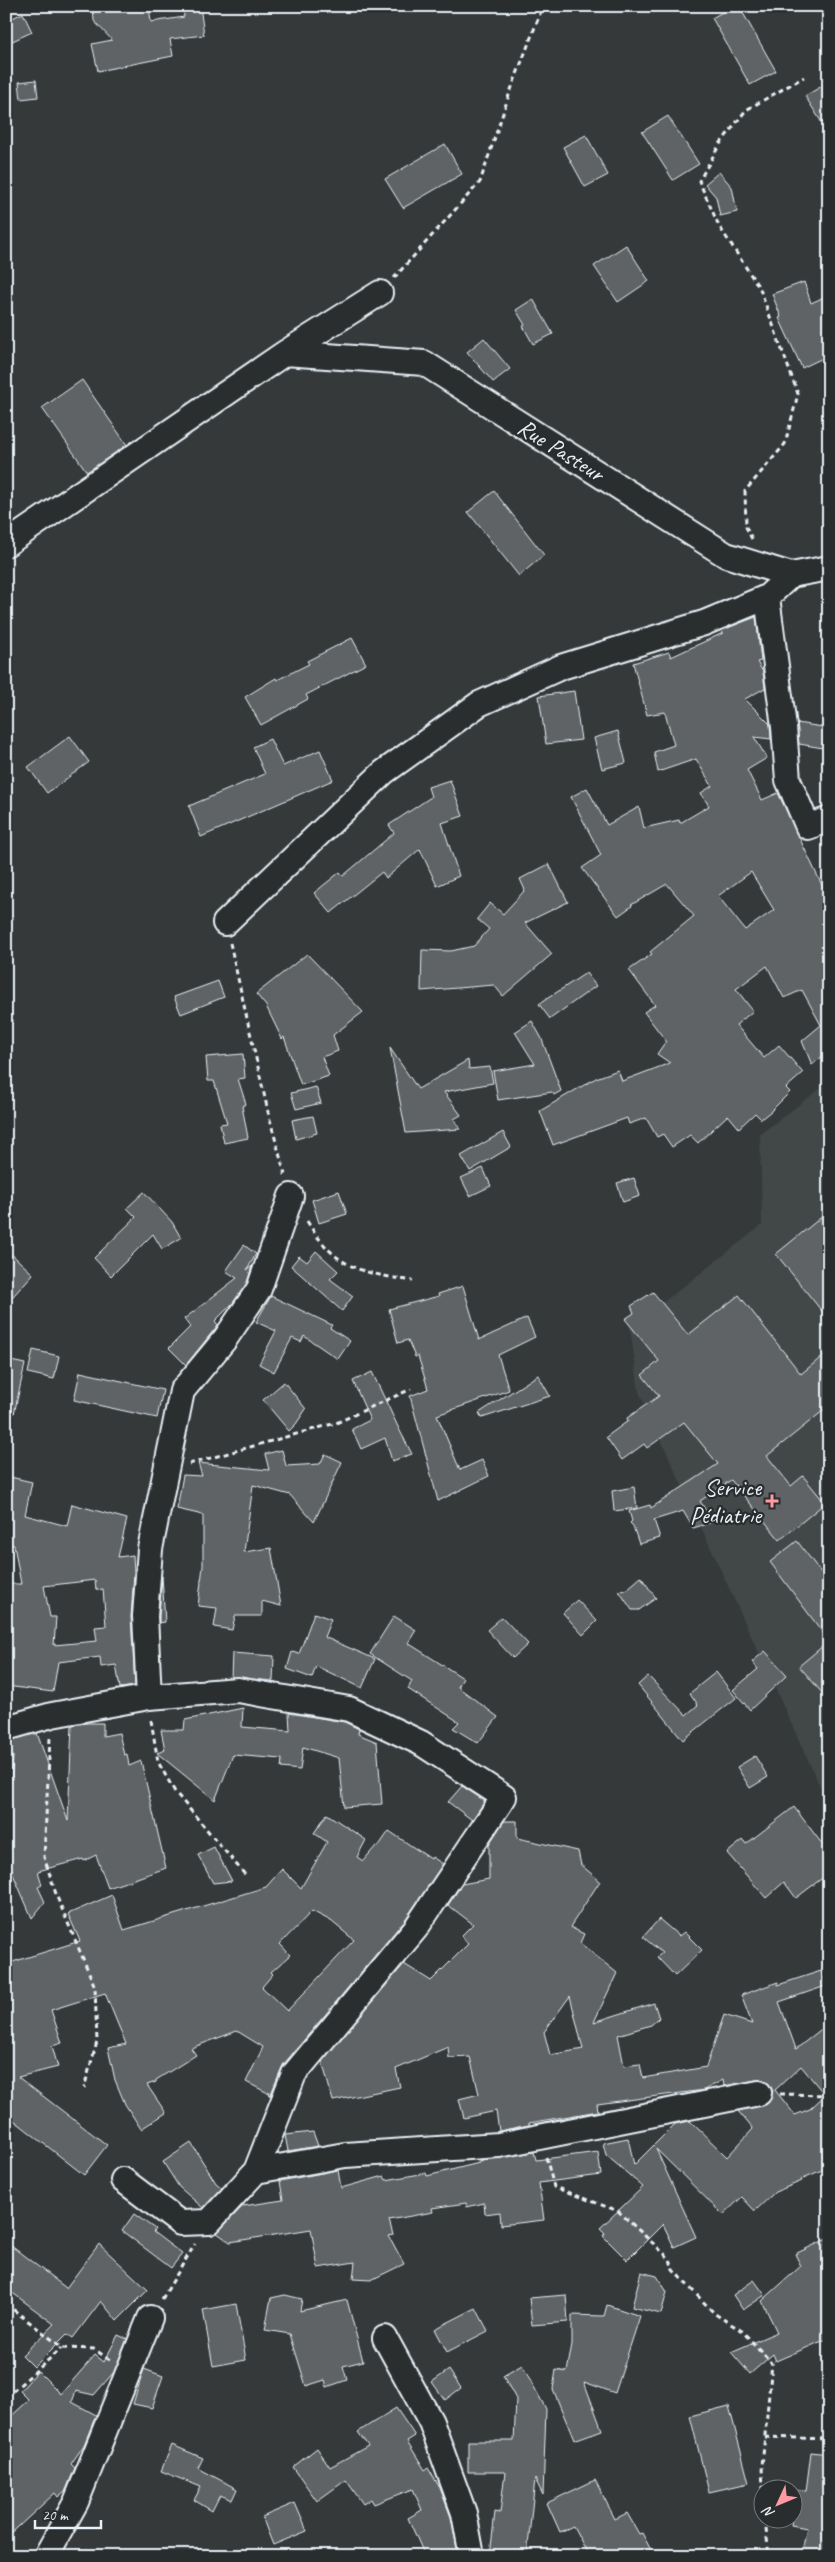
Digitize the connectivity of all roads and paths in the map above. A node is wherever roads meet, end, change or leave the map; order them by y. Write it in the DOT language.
graph roads {
  1 [pos="543,6"];
  2 [pos="804,77"];
  3 [pos="380,293"];
  4 [pos="285,353"];
  5 [pos="6,544"];
  6 [pos="769,568"];
  7 [pos="829,568"];
  8 [pos="791,575"];
  9 [pos="766,597"];
  10 [pos="829,819"];
  11 [pos="225,923"];
  12 [pos="291,1196"];
  13 [pos="413,1281"];
  14 [pos="411,1389"];
  15 [pos="167,1471"];
  16 [pos="149,1697"];
  17 [pos="52,1715"];
  18 [pos="6,1728"];
  19 [pos="247,1877"];
  20 [pos="84,2088"];
  21 [pos="759,2093"];
  22 [pos="829,2095"];
  23 [pos="541,2137"];
  24 [pos="256,2171"];
  25 [pos="123,2180"];
  26 [pos="208,2222"];
  27 [pos="6,2304"];
  28 [pos="150,2318"];
  29 [pos="385,2338"];
  30 [pos="63,2348"];
  31 [pos="129,2374"];
  32 [pos="6,2397"];
  33 [pos="765,2437"];
  34 [pos="829,2439"];
  35 [pos="763,2480"];
  36 [pos="766,2530"];
  37 [pos="46,2556"];
  38 [pos="472,2556"];
  39 [pos="769,2556"];
  1 -- 3 [label="path"];
  2 -- 6 [label="path"];
  3 -- 4 [label="street"];
  4 -- 5 [label="street"];
  4 -- 6 [label="street, Rue Pasteur"];
  6 -- 8 [label="street, Rue Pasteur"];
  7 -- 8 [label="street, Rue Pasteur"];
  8 -- 9 [label="street"];
  9 -- 10 [label="street"];
  9 -- 11 [label="street"];
  11 -- 12 [label="path"];
  12 -- 13 [label="path"];
  12 -- 15 [label="street"];
  14 -- 15 [label="path"];
  15 -- 16 [label="street"];
  16 -- 17 [label="street"];
  16 -- 19 [label="path"];
  16 -- 24 [label="street"];
  17 -- 18 [label="street"];
  17 -- 20 [label="path"];
  21 -- 22 [label="path"];
  21 -- 23 [label="street"];
  23 -- 24 [label="street"];
  23 -- 33 [label="path"];
  24 -- 26 [label="street"];
  25 -- 26 [label="street"];
  26 -- 28 [label="path"];
  27 -- 30 [label="path"];
  28 -- 31 [label="street"];
  29 -- 38 [label="street"];
  30 -- 31 [label="path"];
  30 -- 32 [label="path"];
  31 -- 37 [label="street"];
  33 -- 34 [label="path"];
  33 -- 35 [label="path"];
  36 -- 39 [label="path"];
}
